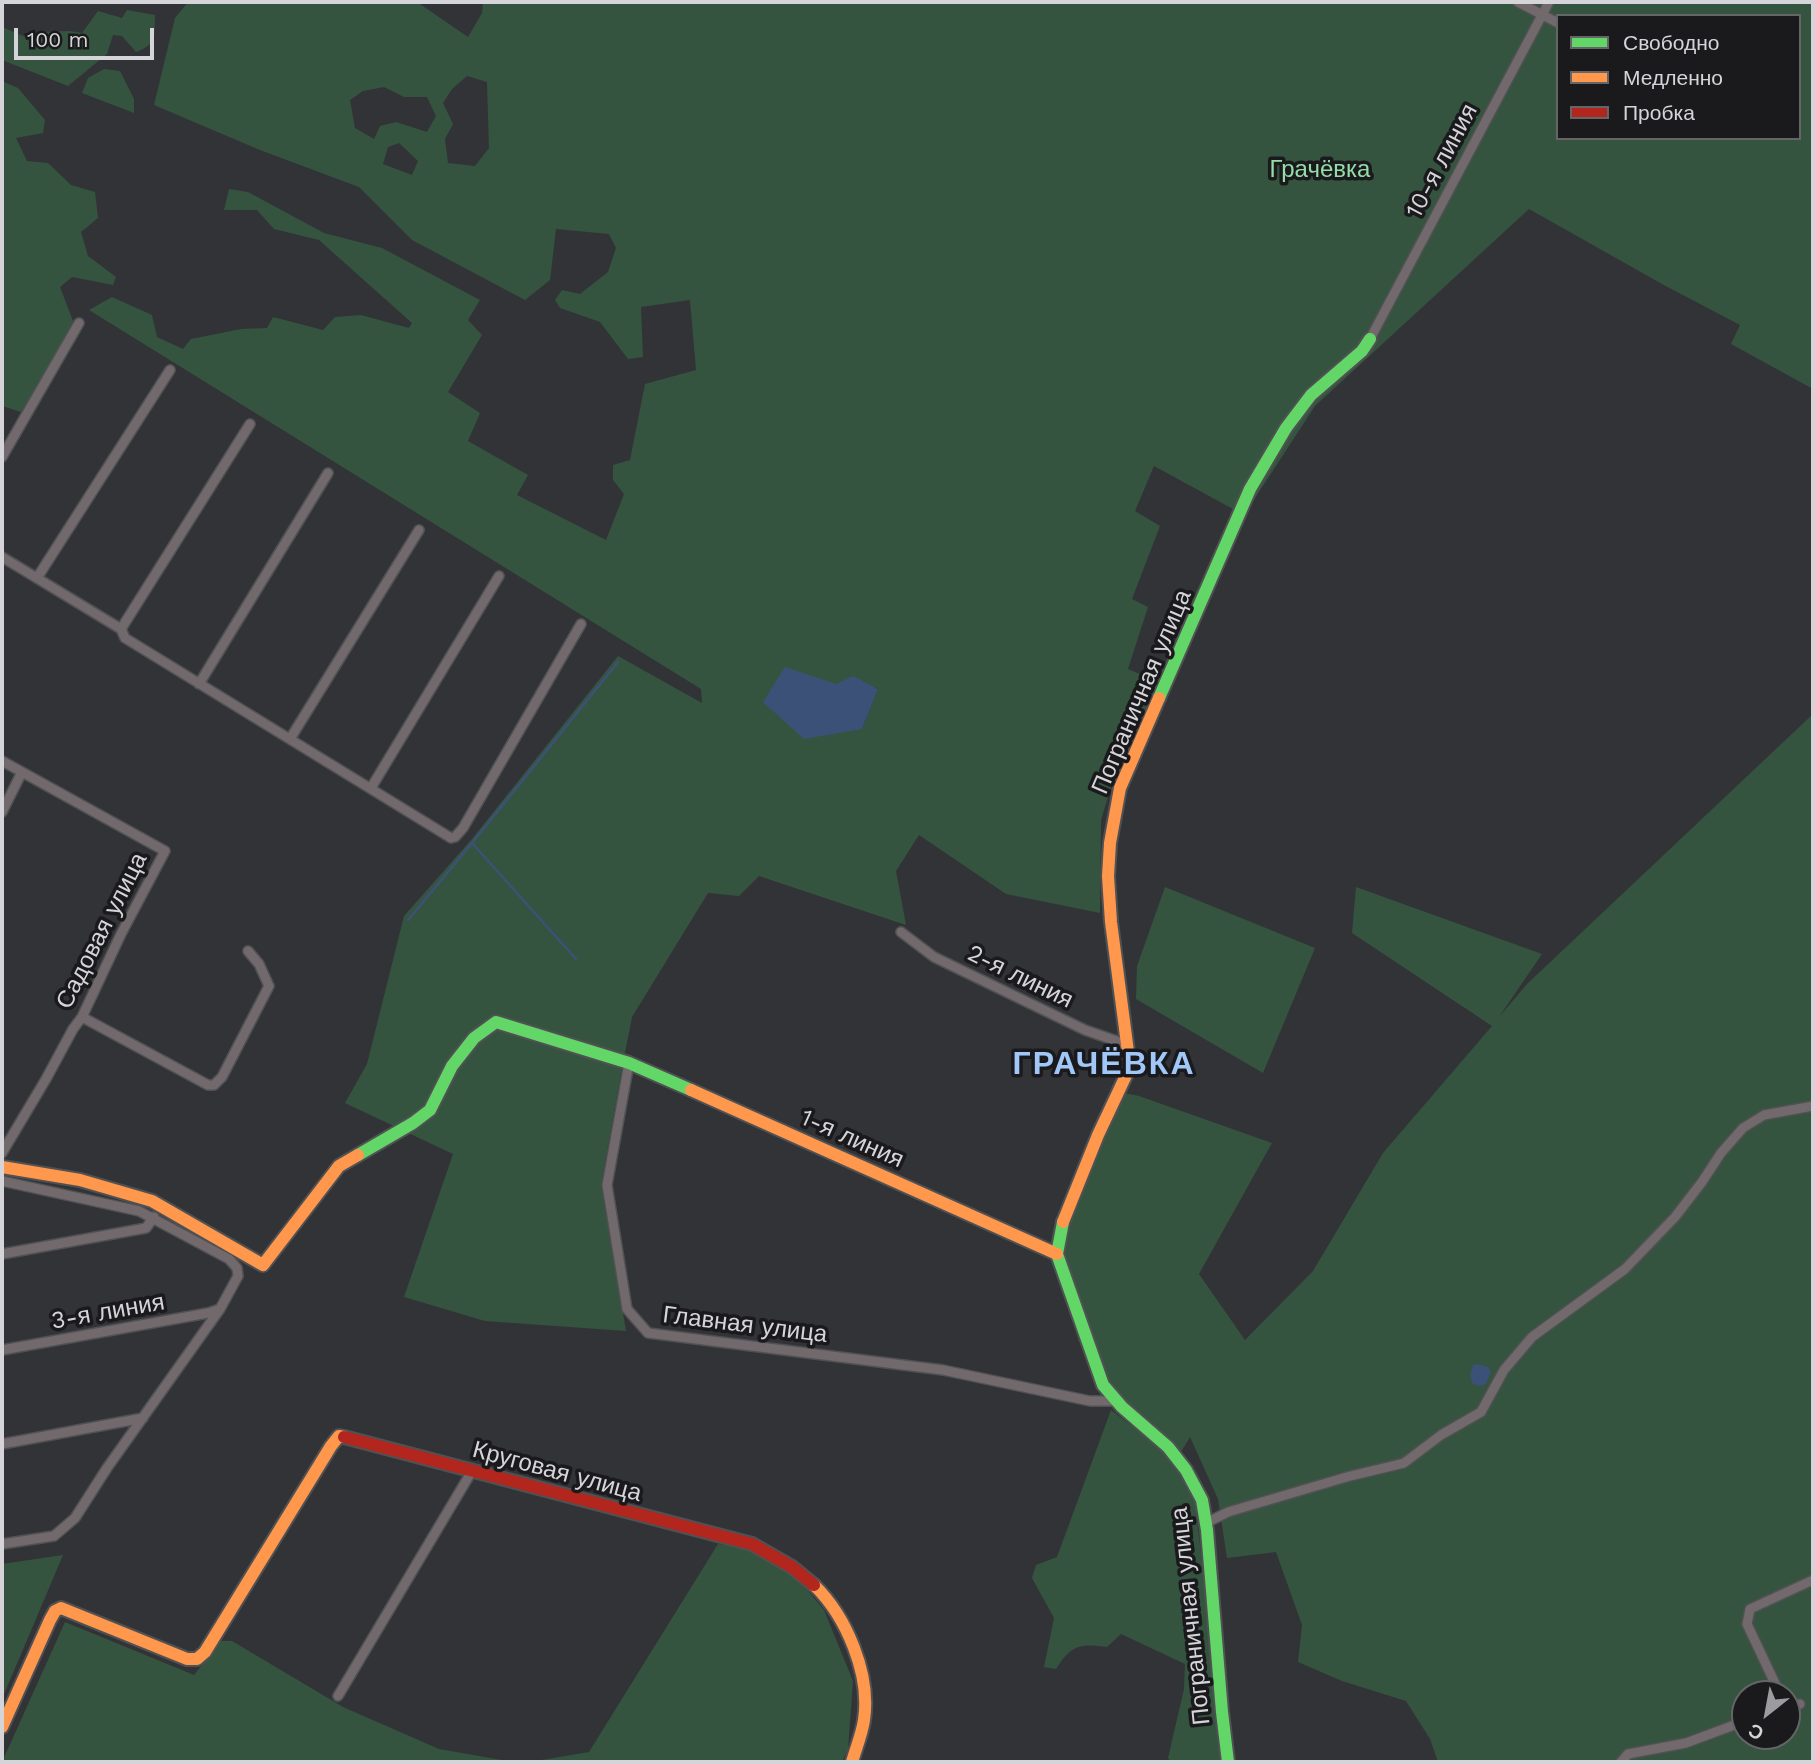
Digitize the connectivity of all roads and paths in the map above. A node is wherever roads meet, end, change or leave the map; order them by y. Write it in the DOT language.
graph roads {
  1 [pos="1517,2"];
  2 [pos="1549,2"];
  3 [pos="1542,15"];
  4 [pos="1556,22"];
  5 [pos="79,323"];
  6 [pos="1370,339"];
  7 [pos="170,370"];
  8 [pos="250,424"];
  9 [pos="2,457"];
  10 [pos="328,473"];
  11 [pos="419,530"];
  12 [pos="2,557"];
  13 [pos="499,576"];
  14 [pos="37,578"];
  15 [pos="581,624"];
  16 [pos="121,629"];
  17 [pos="199,684"];
  18 [pos="290,739"];
  19 [pos="2,761"];
  20 [pos="22,772"];
  21 [pos="371,788"];
  22 [pos="2,812"];
  23 [pos="901,932"];
  24 [pos="248,951"];
  25 [pos="82,1017"];
  26 [pos="1128,1045"];
  27 [pos="629,1063"];
  28 [pos="1813,1106"];
  29 [pos="2,1153"];
  30 [pos="2,1167"];
  31 [pos="2,1181"];
  32 [pos="154,1217"];
  33 [pos="2,1254"];
  34 [pos="1057,1254"];
  35 [pos="220,1309"];
  36 [pos="2,1350"];
  37 [pos="1114,1401"];
  38 [pos="143,1418"];
  39 [pos="2,1444"];
  40 [pos="472,1471"];
  41 [pos="1206,1523"];
  42 [pos="2,1544"];
  43 [pos="1813,1580"];
  44 [pos="1773,1680"];
  45 [pos="338,1696"];
  46 [pos="1731,1726"];
  47 [pos="2,1727"];
  48 [pos="852,1762"];
  49 [pos="1228,1762"];
  50 [pos="1621,1762"];
  1 -- 3 [label="street"];
  2 -- 3 [label="street, 10-я линия"];
  3 -- 4 [label="street"];
  3 -- 6 [label="street, 10-я линия"];
  5 -- 9 [label="street"];
  6 -- 26 [label="street, Пограничная улица"];
  7 -- 14 [label="street"];
  8 -- 16 [label="street"];
  10 -- 17 [label="street"];
  11 -- 18 [label="street"];
  12 -- 14 [label="street"];
  13 -- 21 [label="street"];
  14 -- 16 [label="street"];
  15 -- 21 [label="street"];
  16 -- 17 [label="street"];
  17 -- 18 [label="street"];
  18 -- 21 [label="street"];
  19 -- 20 [label="street, Садовая улица"];
  20 -- 22 [label="street"];
  20 -- 25 [label="street, Садовая улица"];
  23 -- 26 [label="street, 2-я линия"];
  24 -- 25 [label="street"];
  25 -- 29 [label="street, Садовая улица"];
  26 -- 34 [label="street, Пограничная улица"];
  27 -- 30 [label="street, 1-я линия"];
  27 -- 34 [label="street, 1-я линия"];
  27 -- 37 [label="street, Главная улица"];
  28 -- 41 [label="street"];
  31 -- 32 [label="street"];
  32 -- 33 [label="street"];
  32 -- 35 [label="street"];
  34 -- 37 [label="street, Пограничная улица"];
  35 -- 36 [label="street, 3-я линия"];
  35 -- 38 [label="street"];
  37 -- 41 [label="street, Пограничная улица"];
  38 -- 39 [label="street"];
  38 -- 42 [label="street"];
  40 -- 45 [label="street"];
  40 -- 47 [label="street, Круговая улица"];
  40 -- 48 [label="street, Круговая улица"];
  41 -- 49 [label="street, Пограничная улица"];
  43 -- 44 [label="street"];
  46 -- 50 [label="street"];
}
